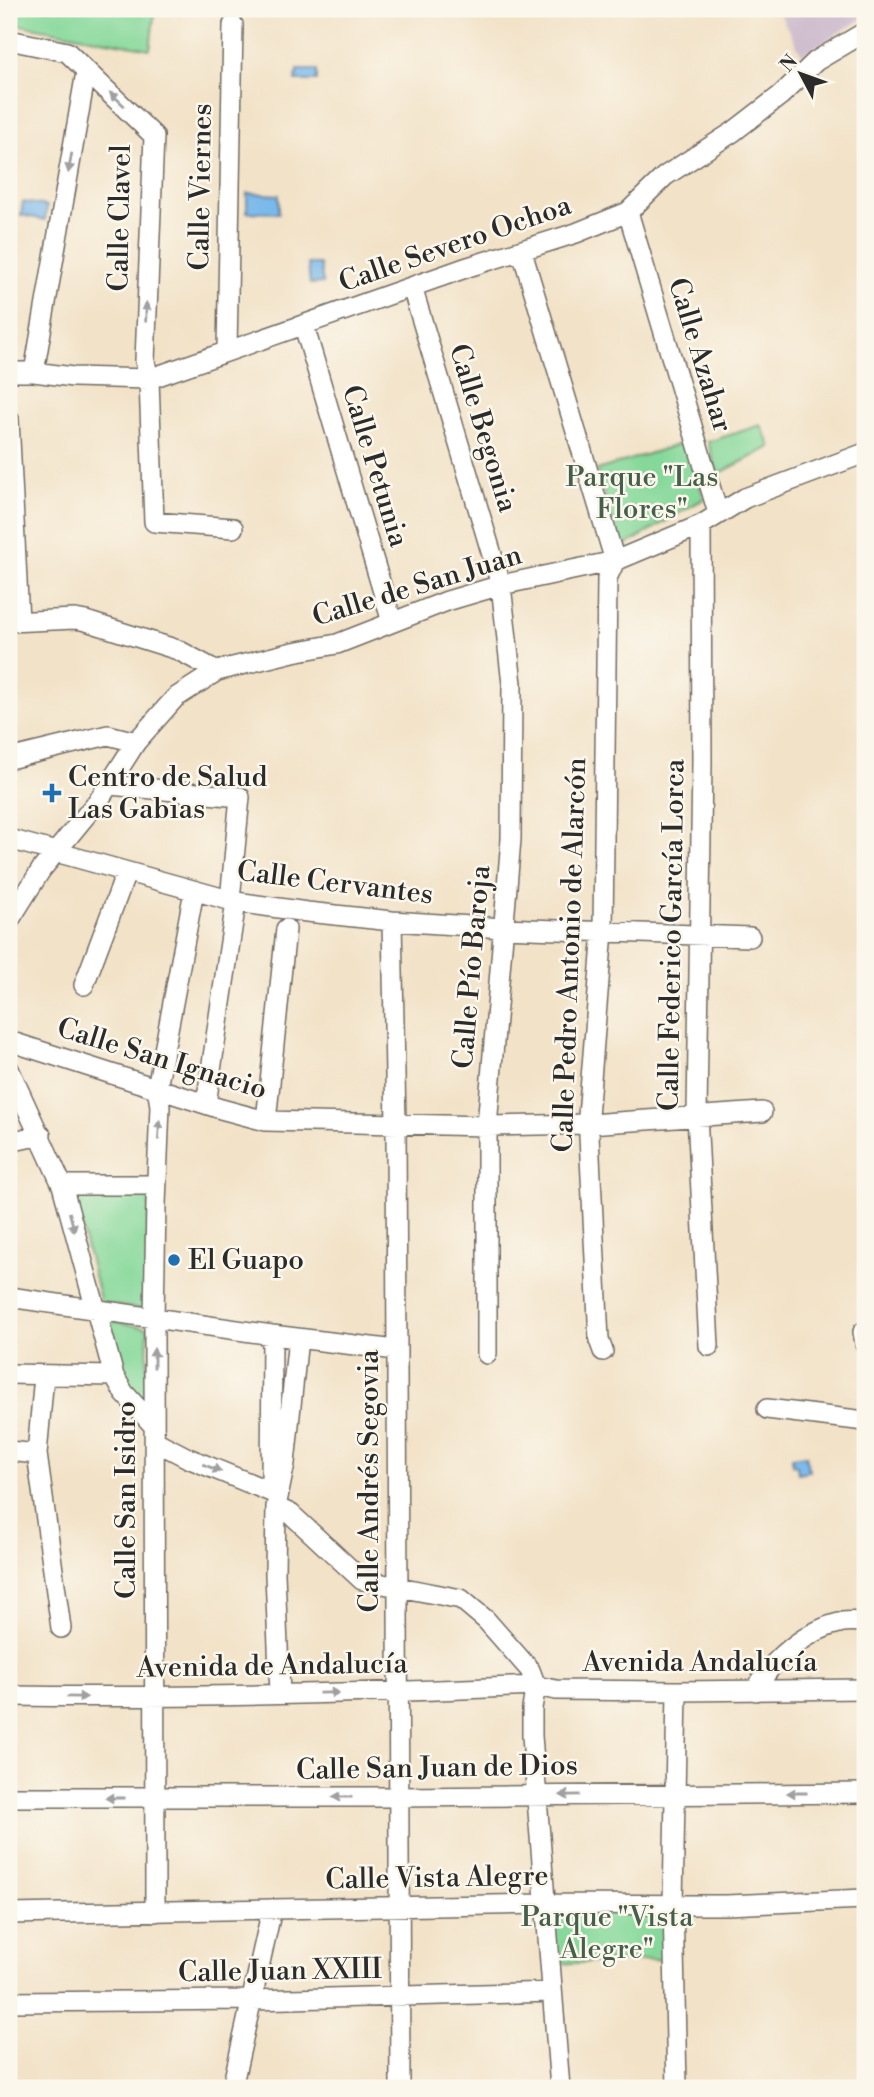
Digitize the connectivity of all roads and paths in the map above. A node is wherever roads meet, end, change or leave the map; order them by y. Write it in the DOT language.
graph roads {
  1 [pos="233,25"];
  2 [pos="865,32"];
  3 [pos="9,40"];
  4 [pos="86,72"];
  5 [pos="628,212"];
  6 [pos="522,251"];
  7 [pos="412,287"];
  8 [pos="304,326"];
  9 [pos="228,350"];
  10 [pos="9,372"];
  11 [pos="34,372"];
  12 [pos="149,379"];
  13 [pos="9,419"];
  14 [pos="865,453"];
  15 [pos="718,513"];
  16 [pos="701,525"];
  17 [pos="233,528"];
  18 [pos="615,561"];
  19 [pos="501,585"];
  20 [pos="14,621"];
  21 [pos="392,622"];
  22 [pos="217,671"];
  23 [pos="136,742"];
  24 [pos="9,759"];
  25 [pos="110,785"];
  26 [pos="9,839"];
  27 [pos="55,852"];
  28 [pos="126,873"];
  29 [pos="194,891"];
  30 [pos="233,901"];
  31 [pos="9,921"];
  32 [pos="392,921"];
  33 [pos="503,928"];
  34 [pos="286,929"];
  35 [pos="603,931"];
  36 [pos="700,935"];
  37 [pos="750,937"];
  38 [pos="84,985"];
  39 [pos="9,1041"];
  40 [pos="9,1069"];
  41 [pos="158,1088"];
  42 [pos="206,1104"];
  43 [pos="762,1112"];
  44 [pos="697,1115"];
  45 [pos="266,1121"];
  46 [pos="589,1124"];
  47 [pos="396,1125"];
  48 [pos="487,1126"];
  49 [pos="41,1135"];
  50 [pos="9,1142"];
  51 [pos="62,1185"];
  52 [pos="156,1185"];
  53 [pos="9,1297"];
  54 [pos="95,1309"];
  55 [pos="154,1318"];
  56 [pos="272,1335"];
  57 [pos="298,1338"];
  58 [pos="709,1346"];
  59 [pos="396,1350"];
  60 [pos="603,1351"];
  61 [pos="487,1354"];
  62 [pos="9,1374"];
  63 [pos="44,1375"];
  64 [pos="114,1376"];
  65 [pos="767,1409"];
  66 [pos="865,1421"];
  67 [pos="155,1434"];
  68 [pos="9,1451"];
  69 [pos="37,1454"];
  70 [pos="275,1497"];
  71 [pos="397,1587"];
  72 [pos="865,1622"];
  73 [pos="61,1628"];
  74 [pos="536,1686"];
  75 [pos="865,1689"];
  76 [pos="756,1691"];
  77 [pos="397,1692"];
  78 [pos="677,1692"];
  79 [pos="280,1693"];
  80 [pos="9,1696"];
  81 [pos="155,1698"];
  82 [pos="676,1793"];
  83 [pos="865,1793"];
  84 [pos="537,1795"];
  85 [pos="9,1797"];
  86 [pos="397,1797"];
  87 [pos="155,1798"];
  88 [pos="865,1899"];
  89 [pos="673,1903"];
  90 [pos="546,1904"];
  91 [pos="398,1906"];
  92 [pos="271,1909"];
  93 [pos="155,1912"];
  94 [pos="9,1914"];
  95 [pos="552,1993"];
  96 [pos="399,1997"];
  97 [pos="251,2000"];
  98 [pos="9,2002"];
  99 [pos="232,2088"];
  100 [pos="400,2088"];
  101 [pos="560,2088"];
  102 [pos="677,2088"];
  1 -- 9 [label="street, Calle Viernes"];
  2 -- 5 [label="street, Calle Severo Ochoa"];
  3 -- 4 [label="street, Calle Clavel"];
  4 -- 11 [label="street, one-way"];
  12 -- 4 [label="street, Calle Clavel, one-way"];
  5 -- 6 [label="street, Calle Severo Ochoa"];
  5 -- 15 [label="street, Calle Azahar"];
  6 -- 7 [label="street, Calle Severo Ochoa"];
  6 -- 18 [label="street"];
  7 -- 8 [label="street, Calle Severo Ochoa"];
  7 -- 19 [label="street, Calle Begonia"];
  8 -- 9 [label="street, Calle Severo Ochoa"];
  8 -- 21 [label="street, Calle Petunia"];
  9 -- 12 [label="street, Calle Severo Ochoa"];
  10 -- 11 [label="street, Calle Severo Ochoa"];
  11 -- 12 [label="street, Calle Severo Ochoa"];
  12 -- 17 [label="street, Calle Clavel"];
  13 -- 20 [label="street"];
  14 -- 15 [label="street, Calle de San Juan"];
  15 -- 16 [label="street, Calle de San Juan"];
  16 -- 18 [label="street, Calle de San Juan"];
  16 -- 36 [label="street, Calle Federico García Lorca"];
  18 -- 19 [label="street, Calle de San Juan"];
  18 -- 35 [label="street, Calle Pedro Antonio de Alarcón"];
  19 -- 21 [label="street, Calle de San Juan"];
  19 -- 33 [label="street, Calle Pío Baroja"];
  20 -- 22 [label="street"];
  21 -- 22 [label="street, Calle de San Juan"];
  22 -- 23 [label="street, Calle de San Juan"];
  23 -- 24 [label="street"];
  23 -- 25 [label="street, Calle de San Juan"];
  25 -- 27 [label="street, Calle de San Juan"];
  25 -- 30 [label="street"];
  26 -- 27 [label="street, Calle Cervantes"];
  27 -- 28 [label="street, Calle Cervantes"];
  27 -- 31 [label="street, Calle de San Juan"];
  28 -- 29 [label="street, Calle Cervantes"];
  28 -- 38 [label="street"];
  29 -- 30 [label="street, Calle Cervantes"];
  29 -- 41 [label="street, Calle San Isidro"];
  30 -- 32 [label="street, Calle Cervantes"];
  30 -- 42 [label="street"];
  32 -- 33 [label="street, Calle Cervantes"];
  32 -- 47 [label="street, Calle Andrés Segovia"];
  33 -- 35 [label="street, Calle Cervantes"];
  33 -- 48 [label="street, Calle Pío Baroja"];
  34 -- 45 [label="street"];
  35 -- 36 [label="street, Calle Cervantes"];
  35 -- 46 [label="street, Calle Pedro Antonio de Alarcón"];
  36 -- 37 [label="street, Calle Cervantes"];
  36 -- 44 [label="street, Calle Federico García Lorca"];
  39 -- 41 [label="street, Calle San Ignacio"];
  40 -- 49 [label="street"];
  41 -- 42 [label="street, Calle San Ignacio"];
  52 -- 41 [label="street, Calle San Isidro, one-way"];
  42 -- 45 [label="street, Calle San Ignacio"];
  43 -- 44 [label="street, Calle San Ignacio"];
  44 -- 46 [label="street, Calle San Ignacio"];
  44 -- 58 [label="street, Calle Federico García Lorca"];
  45 -- 47 [label="street, Calle San Ignacio"];
  46 -- 48 [label="street, Calle San Ignacio"];
  46 -- 60 [label="street, Calle Pedro Antonio de Alarcón"];
  47 -- 48 [label="street, Calle San Ignacio"];
  47 -- 59 [label="street, Calle Andrés Segovia"];
  48 -- 61 [label="street, Calle Pío Baroja"];
  49 -- 50 [label="street"];
  49 -- 51 [label="street"];
  51 -- 52 [label="street"];
  51 -- 54 [label="street, one-way"];
  52 -- 55 [label="street, Calle San Isidro"];
  53 -- 54 [label="street"];
  54 -- 55 [label="street"];
  54 -- 64 [label="street"];
  55 -- 56 [label="street"];
  67 -- 55 [label="street, Calle San Isidro, one-way"];
  56 -- 57 [label="street"];
  56 -- 70 [label="street"];
  57 -- 59 [label="street"];
  57 -- 70 [label="street"];
  59 -- 71 [label="street, Calle Andrés Segovia"];
  62 -- 63 [label="street"];
  63 -- 64 [label="street"];
  63 -- 69 [label="street"];
  64 -- 67 [label="street"];
  65 -- 66 [label="street"];
  67 -- 70 [label="street, one-way"];
  67 -- 81 [label="street, Calle San Isidro"];
  68 -- 69 [label="street"];
  69 -- 73 [label="street"];
  70 -- 71 [label="street"];
  70 -- 79 [label="street"];
  71 -- 74 [label="street"];
  71 -- 77 [label="street, Calle Andrés Segovia"];
  72 -- 76 [label="street"];
  74 -- 77 [label="street, Avenida de Andalucía"];
  74 -- 78 [label="street, Avenida Andalucía"];
  74 -- 84 [label="street"];
  75 -- 76 [label="street, Avenida Andalucía"];
  76 -- 78 [label="street, Avenida Andalucía"];
  79 -- 77 [label="street, Avenida de Andalucía, one-way"];
  77 -- 86 [label="street, Calle Andrés Segovia"];
  78 -- 82 [label="street"];
  79 -- 81 [label="street, Avenida de Andalucía"];
  80 -- 81 [label="street, Avenida de Andalucía, one-way"];
  81 -- 87 [label="street, Calle San Isidro"];
  83 -- 82 [label="street, Calle San Juan de Dios, one-way"];
  82 -- 84 [label="street, Calle San Juan de Dios, one-way"];
  82 -- 89 [label="street"];
  84 -- 86 [label="street, Calle San Juan de Dios"];
  84 -- 90 [label="street"];
  87 -- 85 [label="street, Calle San Juan de Dios, one-way"];
  86 -- 87 [label="street, Calle San Juan de Dios, one-way"];
  86 -- 91 [label="street, Calle Andrés Segovia"];
  87 -- 93 [label="street, Calle San Isidro"];
  88 -- 89 [label="street, Calle Vista Alegre"];
  89 -- 90 [label="street, Calle Vista Alegre"];
  89 -- 102 [label="street"];
  90 -- 91 [label="street, Calle Vista Alegre"];
  90 -- 95 [label="street"];
  91 -- 92 [label="street, Calle Vista Alegre"];
  91 -- 96 [label="street, Calle Andrés Segovia"];
  92 -- 93 [label="street, Calle Vista Alegre"];
  92 -- 97 [label="street"];
  93 -- 94 [label="street, Calle Vista Alegre"];
  95 -- 96 [label="street, Calle Juan XXIII"];
  95 -- 101 [label="street"];
  96 -- 97 [label="street, Calle Juan XXIII"];
  96 -- 100 [label="street, Calle Andrés Segovia"];
  97 -- 98 [label="street, Calle Juan XXIII"];
  97 -- 99 [label="street"];
}
